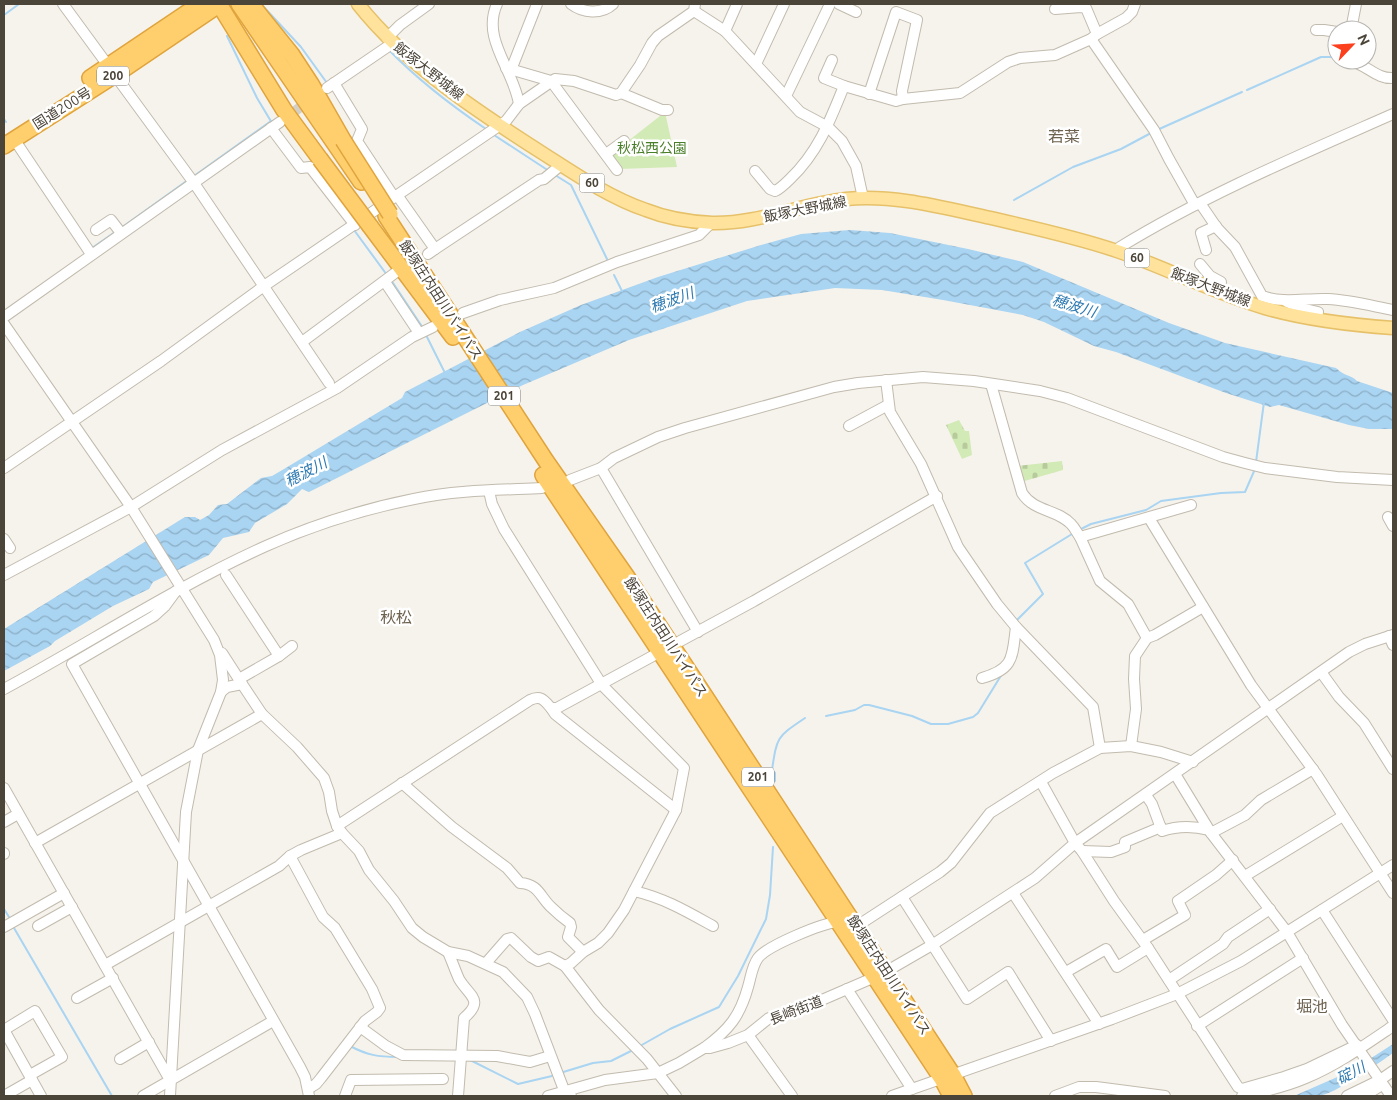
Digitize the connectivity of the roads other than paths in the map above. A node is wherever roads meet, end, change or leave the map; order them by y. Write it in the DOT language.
graph roads {
  1 [pos="63,4"];
  2 [pos="200,4"];
  3 [pos="220,4"];
  4 [pos="239,4"];
  5 [pos="250,4"];
  6 [pos="358,4"];
  7 [pos="429,4"];
  8 [pos="537,4"];
  9 [pos="571,4"];
  10 [pos="613,4"];
  11 [pos="738,4"];
  12 [pos="784,4"];
  13 [pos="830,4"];
  14 [pos="839,4"];
  15 [pos="1134,4"];
  16 [pos="1356,4"];
  17 [pos="495,5"];
  18 [pos="695,7"];
  19 [pos="898,8"];
  20 [pos="1055,9"];
  21 [pos="856,12"];
  22 [pos="1353,20"];
  23 [pos="1316,30"];
  24 [pos="1327,30"];
  25 [pos="724,32"];
  26 [pos="1094,36"];
  27 [pos="388,44"];
  28 [pos="832,60"];
  29 [pos="756,64"];
  30 [pos="508,69"];
  31 [pos="1370,70"];
  32 [pos="111,71"];
  33 [pos="1393,78"];
  34 [pos="551,81"];
  35 [pos="844,86"];
  36 [pos="621,93"];
  37 [pos="869,94"];
  38 [pos="786,96"];
  39 [pos="903,99"];
  40 [pos="519,104"];
  41 [pos="668,110"];
  42 [pos="1393,114"];
  43 [pos="828,127"];
  44 [pos="494,129"];
  45 [pos="7,140"];
  46 [pos="624,141"];
  47 [pos="340,143"];
  48 [pos="606,154"];
  49 [pos="310,165"];
  50 [pos="559,167"];
  51 [pos="617,170"];
  52 [pos="755,171"];
  53 [pos="191,180"];
  54 [pos="395,196"];
  55 [pos="863,198"];
  56 [pos="1197,204"];
  57 [pos="382,219"];
  58 [pos="711,223"];
  59 [pos="1216,226"];
  60 [pos="352,227"];
  61 [pos="96,230"];
  62 [pos="119,231"];
  63 [pos="1206,250"];
  64 [pos="1116,251"];
  65 [pos="91,254"];
  66 [pos="1200,264"];
  67 [pos="264,286"];
  68 [pos="1217,290"];
  69 [pos="1284,301"];
  70 [pos="1393,310"];
  71 [pos="463,313"];
  72 [pos="4,317"];
  73 [pos="1317,319"];
  74 [pos="4,324"];
  75 [pos="1393,328"];
  76 [pos="457,334"];
  77 [pos="302,342"];
  78 [pos="886,380"];
  79 [pos="329,383"];
  80 [pos="991,384"];
  81 [pos="888,405"];
  82 [pos="72,422"];
  83 [pos="849,426"];
  84 [pos="4,468"];
  85 [pos="601,468"];
  86 [pos="570,480"];
  87 [pos="1393,480"];
  88 [pos="542,488"];
  89 [pos="489,491"];
  90 [pos="937,496"];
  91 [pos="1191,505"];
  92 [pos="131,507"];
  93 [pos="1149,518"];
  94 [pos="1080,537"];
  95 [pos="4,539"];
  96 [pos="10,548"];
  97 [pos="4,575"];
  98 [pos="226,575"];
  99 [pos="179,588"];
  100 [pos="1203,607"];
  101 [pos="1016,627"];
  102 [pos="698,632"];
  103 [pos="1147,638"];
  104 [pos="1392,639"];
  105 [pos="214,640"];
  106 [pos="292,646"];
  107 [pos="666,650"];
  108 [pos="279,656"];
  109 [pos="1322,672"];
  110 [pos="982,678"];
  111 [pos="240,681"];
  112 [pos="602,685"];
  113 [pos="4,689"];
  114 [pos="222,692"];
  115 [pos="551,708"];
  116 [pos="1268,710"];
  117 [pos="262,714"];
  118 [pos="1131,746"];
  119 [pos="1100,748"];
  120 [pos="198,750"];
  121 [pos="1193,762"];
  122 [pos="1313,769"];
  123 [pos="1393,769"];
  124 [pos="1175,774"];
  125 [pos="1041,782"];
  126 [pos="402,783"];
  127 [pos="139,784"];
  128 [pos="4,788"];
  129 [pos="1146,795"];
  130 [pos="676,810"];
  131 [pos="18,814"];
  132 [pos="1343,816"];
  133 [pos="4,822"];
  134 [pos="1161,828"];
  135 [pos="340,830"];
  136 [pos="1210,831"];
  137 [pos="35,843"];
  138 [pos="1078,847"];
  139 [pos="290,856"];
  140 [pos="1233,860"];
  141 [pos="184,862"];
  142 [pos="1393,865"];
  143 [pos="1381,873"];
  144 [pos="1245,876"];
  145 [pos="634,892"];
  146 [pos="64,893"];
  147 [pos="1013,893"];
  148 [pos="1393,893"];
  149 [pos="902,897"];
  150 [pos="72,907"];
  151 [pos="208,907"];
  152 [pos="1270,909"];
  153 [pos="1322,910"];
  154 [pos="839,921"];
  155 [pos="180,923"];
  156 [pos="38,926"];
  157 [pos="712,926"];
  158 [pos="857,926"];
  159 [pos="4,927"];
  160 [pos="1287,932"];
  161 [pos="1145,944"];
  162 [pos="932,945"];
  163 [pos="448,952"];
  164 [pos="583,952"];
  165 [pos="1303,958"];
  166 [pos="486,963"];
  167 [pos="105,965"];
  168 [pos="565,966"];
  169 [pos="1066,972"];
  170 [pos="881,974"];
  171 [pos="112,978"];
  172 [pos="1169,980"];
  173 [pos="847,989"];
  174 [pos="1177,994"];
  175 [pos="77,998"];
  176 [pos="1393,1020"];
  177 [pos="273,1021"];
  178 [pos="1099,1024"];
  179 [pos="360,1026"];
  180 [pos="1197,1026"];
  181 [pos="1393,1026"];
  182 [pos="4,1030"];
  183 [pos="748,1035"];
  184 [pos="1051,1041"];
  185 [pos="149,1042"];
  186 [pos="7,1045"];
  187 [pos="704,1048"];
  188 [pos="1358,1048"];
  189 [pos="461,1056"];
  190 [pos="550,1056"];
  191 [pos="120,1060"];
  192 [pos="1393,1071"];
  193 [pos="658,1073"];
  194 [pos="948,1077"];
  195 [pos="31,1078"];
  196 [pos="443,1079"];
  197 [pos="170,1080"];
  198 [pos="1380,1081"];
  199 [pos="912,1090"];
  200 [pos="309,1092"];
  201 [pos="567,1093"];
  202 [pos="4,1096"];
  203 [pos="41,1096"];
  204 [pos="143,1096"];
  205 [pos="170,1096"];
  206 [pos="345,1096"];
  207 [pos="458,1096"];
  208 [pos="548,1096"];
  209 [pos="676,1096"];
  210 [pos="792,1096"];
  211 [pos="892,1096"];
  212 [pos="951,1096"];
  213 [pos="964,1096"];
  214 [pos="1055,1096"];
  215 [pos="1165,1096"];
  216 [pos="1242,1096"];
  217 [pos="1347,1096"];
  218 [pos="1364,1096"];
  219 [pos="1391,1096"];
  1 -- 32 [label="street"];
  2 -- 32 [label="highway, 国道200号 / 200"];
  3 -- 32 [label="highway, 国道200号 / 200"];
  3 -- 49 [label="highway"];
  4 -- 47 [label="highway, 飯塚庄内田川バイパス / 201"];
  5 -- 47 [label="highway"];
  6 -- 27 [label="main road, 飯塚大野城線 / 60"];
  7 -- 27 [label="street"];
  8 -- 30 [label="street"];
  9 -- 10 [label="street"];
  11 -- 25 [label="street"];
  12 -- 29 [label="street"];
  13 -- 38 [label="street"];
  14 -- 21 [label="street"];
  15 -- 26 [label="street"];
  16 -- 22 [label="street"];
  17 -- 30 [label="street"];
  18 -- 25 [label="street"];
  18 -- 36 [label="street"];
  19 -- 37 [label="street"];
  19 -- 39 [label="street"];
  20 -- 26 [label="street"];
  23 -- 24 [label="street"];
  25 -- 29 [label="street"];
  26 -- 39 [label="street"];
  26 -- 56 [label="street"];
  27 -- 44 [label="main road, 飯塚大野城線 / 60"];
  27 -- 54 [label="street"];
  28 -- 35 [label="street"];
  29 -- 38 [label="street"];
  30 -- 34 [label="street"];
  30 -- 40 [label="street"];
  31 -- 33 [label="street"];
  32 -- 45 [label="highway, 国道200号 / 200"];
  32 -- 53 [label="street"];
  34 -- 36 [label="street"];
  34 -- 40 [label="street"];
  34 -- 48 [label="street"];
  35 -- 37 [label="street"];
  35 -- 43 [label="street"];
  36 -- 41 [label="street"];
  37 -- 39 [label="street"];
  38 -- 43 [label="street"];
  40 -- 44 [label="street"];
  42 -- 56 [label="street"];
  43 -- 52 [label="street"];
  43 -- 55 [label="street"];
  44 -- 50 [label="main road, 飯塚大野城線 / 60"];
  44 -- 54 [label="street"];
  45 -- 65 [label="street"];
  46 -- 48 [label="street"];
  47 -- 57 [label="highway, bridge"];
  47 -- 57 [label="highway, 飯塚庄内田川バイパス / 201"];
  48 -- 51 [label="street"];
  49 -- 53 [label="street"];
  49 -- 57 [label="highway, bridge"];
  49 -- 60 [label="street"];
  50 -- 54 [label="street"];
  50 -- 58 [label="main road, 飯塚大野城線 / 60"];
  53 -- 62 [label="street"];
  53 -- 67 [label="street"];
  54 -- 60 [label="street"];
  55 -- 58 [label="main road, 飯塚大野城線 / 60"];
  55 -- 64 [label="main road, 飯塚大野城線 / 60"];
  56 -- 59 [label="street"];
  56 -- 64 [label="street"];
  57 -- 76 [label="highway, 飯塚庄内田川バイパス / 201"];
  57 -- 76 [label="highway, 飯塚庄内田川バイパス / 201"];
  58 -- 71 [label="street"];
  59 -- 63 [label="street"];
  59 -- 69 [label="street"];
  60 -- 67 [label="street"];
  61 -- 62 [label="street"];
  62 -- 65 [label="street"];
  64 -- 68 [label="main road, 飯塚大野城線 / 60"];
  65 -- 72 [label="street"];
  66 -- 68 [label="street"];
  67 -- 77 [label="street"];
  67 -- 82 [label="street"];
  68 -- 73 [label="main road, 飯塚大野城線 / 60"];
  69 -- 70 [label="street"];
  69 -- 73 [label="street"];
  73 -- 75 [label="main road, 飯塚大野城線 / 60"];
  74 -- 82 [label="street"];
  76 -- 107 [label="highway, 飯塚庄内田川バイパス / 201"];
  77 -- 79 [label="street"];
  77 -- 92 [label="street"];
  78 -- 80 [label="street"];
  78 -- 81 [label="street"];
  78 -- 85 [label="street"];
  80 -- 87 [label="street"];
  80 -- 94 [label="street"];
  81 -- 83 [label="street"];
  81 -- 90 [label="street"];
  82 -- 84 [label="street"];
  82 -- 92 [label="street"];
  85 -- 86 [label="street"];
  85 -- 102 [label="street"];
  88 -- 89 [label="street"];
  89 -- 99 [label="street"];
  89 -- 112 [label="street"];
  90 -- 101 [label="street"];
  90 -- 102 [label="street"];
  91 -- 93 [label="street"];
  92 -- 97 [label="street"];
  92 -- 99 [label="street"];
  93 -- 94 [label="street"];
  93 -- 100 [label="street"];
  94 -- 103 [label="street"];
  95 -- 96 [label="street"];
  98 -- 108 [label="street"];
  99 -- 105 [label="street"];
  99 -- 113 [label="street"];
  99 -- 127 [label="street"];
  100 -- 103 [label="street"];
  100 -- 116 [label="street"];
  101 -- 110 [label="street"];
  101 -- 119 [label="street"];
  102 -- 107 [label="street"];
  103 -- 118 [label="street"];
  104 -- 109 [label="street, 長崎街道"];
  105 -- 111 [label="street"];
  105 -- 114 [label="street"];
  106 -- 108 [label="street"];
  107 -- 112 [label="street"];
  107 -- 154 [label="highway, 飯塚庄内田川バイパス / 201"];
  107 -- 158 [label="highway, 飯塚庄内田川バイパス / 201"];
  108 -- 111 [label="street"];
  109 -- 116 [label="street, 長崎街道"];
  109 -- 123 [label="street"];
  111 -- 114 [label="street"];
  111 -- 117 [label="street"];
  112 -- 115 [label="street"];
  112 -- 130 [label="street"];
  114 -- 120 [label="street"];
  115 -- 126 [label="street"];
  115 -- 130 [label="street"];
  116 -- 121 [label="street, 長崎街道"];
  116 -- 122 [label="street"];
  117 -- 120 [label="street"];
  117 -- 135 [label="street"];
  118 -- 119 [label="street"];
  118 -- 121 [label="street"];
  119 -- 125 [label="street"];
  120 -- 127 [label="street"];
  120 -- 141 [label="street"];
  121 -- 124 [label="street, 長崎街道"];
  122 -- 132 [label="street"];
  122 -- 136 [label="street"];
  124 -- 129 [label="street, 長崎街道"];
  124 -- 136 [label="street"];
  125 -- 138 [label="street"];
  125 -- 149 [label="street"];
  126 -- 135 [label="street"];
  126 -- 164 [label="street"];
  127 -- 137 [label="street"];
  127 -- 141 [label="street"];
  128 -- 131 [label="street"];
  129 -- 134 [label="street"];
  129 -- 138 [label="street, 長崎街道"];
  130 -- 145 [label="street"];
  131 -- 133 [label="street"];
  131 -- 137 [label="street"];
  132 -- 143 [label="street"];
  132 -- 144 [label="street"];
  134 -- 136 [label="street"];
  134 -- 138 [label="street"];
  135 -- 139 [label="street"];
  135 -- 163 [label="street"];
  136 -- 140 [label="street"];
  137 -- 146 [label="street"];
  138 -- 147 [label="street, 長崎街道"];
  138 -- 161 [label="street"];
  139 -- 151 [label="street"];
  139 -- 179 [label="street"];
  140 -- 144 [label="street"];
  140 -- 161 [label="street"];
  141 -- 151 [label="street"];
  141 -- 155 [label="street"];
  142 -- 143 [label="street"];
  143 -- 148 [label="street"];
  143 -- 153 [label="street"];
  144 -- 152 [label="street"];
  145 -- 157 [label="street"];
  145 -- 164 [label="street"];
  146 -- 150 [label="street"];
  146 -- 159 [label="street"];
  147 -- 162 [label="street, 長崎街道"];
  147 -- 169 [label="street"];
  149 -- 158 [label="street"];
  149 -- 162 [label="street"];
  150 -- 156 [label="street"];
  150 -- 167 [label="street"];
  151 -- 155 [label="street"];
  151 -- 177 [label="street"];
  152 -- 160 [label="street"];
  152 -- 172 [label="street"];
  153 -- 160 [label="street"];
  153 -- 176 [label="street"];
  154 -- 158 [label="street"];
  154 -- 170 [label="highway, 飯塚庄内田川バイパス / 201"];
  154 -- 187 [label="street"];
  155 -- 167 [label="street"];
  155 -- 197 [label="street"];
  158 -- 170 [label="highway, 飯塚庄内田川バイパス / 201"];
  160 -- 165 [label="street"];
  160 -- 174 [label="street"];
  161 -- 169 [label="street"];
  161 -- 172 [label="street"];
  162 -- 170 [label="street, 長崎街道"];
  162 -- 184 [label="street"];
  163 -- 166 [label="street"];
  163 -- 189 [label="street"];
  164 -- 168 [label="street"];
  165 -- 180 [label="street"];
  165 -- 188 [label="street"];
  166 -- 168 [label="street"];
  166 -- 190 [label="street"];
  167 -- 171 [label="street"];
  168 -- 193 [label="street"];
  169 -- 178 [label="street"];
  170 -- 173 [label="street, 長崎街道"];
  170 -- 194 [label="highway, 飯塚庄内田川バイパス / 201"];
  171 -- 175 [label="street"];
  171 -- 185 [label="street"];
  172 -- 174 [label="street"];
  173 -- 183 [label="street, 長崎街道"];
  173 -- 199 [label="street"];
  174 -- 178 [label="street"];
  174 -- 180 [label="street"];
  177 -- 197 [label="street"];
  177 -- 200 [label="street"];
  178 -- 184 [label="street"];
  179 -- 189 [label="street"];
  179 -- 200 [label="street"];
  180 -- 188 [label="street"];
  181 -- 188 [label="street"];
  182 -- 186 [label="street"];
  182 -- 195 [label="street"];
  183 -- 187 [label="street, 長崎街道"];
  183 -- 210 [label="street"];
  184 -- 194 [label="street"];
  185 -- 191 [label="street"];
  185 -- 197 [label="street"];
  186 -- 195 [label="street"];
  187 -- 193 [label="street, 長崎街道"];
  188 -- 198 [label="street"];
  188 -- 216 [label="street"];
  189 -- 190 [label="street"];
  189 -- 207 [label="street"];
  190 -- 201 [label="street"];
  192 -- 198 [label="street"];
  193 -- 201 [label="street, 長崎街道"];
  193 -- 209 [label="street"];
  194 -- 199 [label="street"];
  194 -- 212 [label="highway, 飯塚庄内田川バイパス / 201"];
  194 -- 213 [label="highway, 飯塚庄内田川バイパス / 201"];
  195 -- 202 [label="street"];
  195 -- 203 [label="street"];
  196 -- 206 [label="street"];
  197 -- 204 [label="street"];
  197 -- 205 [label="street"];
  198 -- 217 [label="street"];
  198 -- 218 [label="street"];
  198 -- 219 [label="street"];
  199 -- 211 [label="street"];
  201 -- 208 [label="street, 長崎街道"];
  214 -- 215 [label="street"];
}
